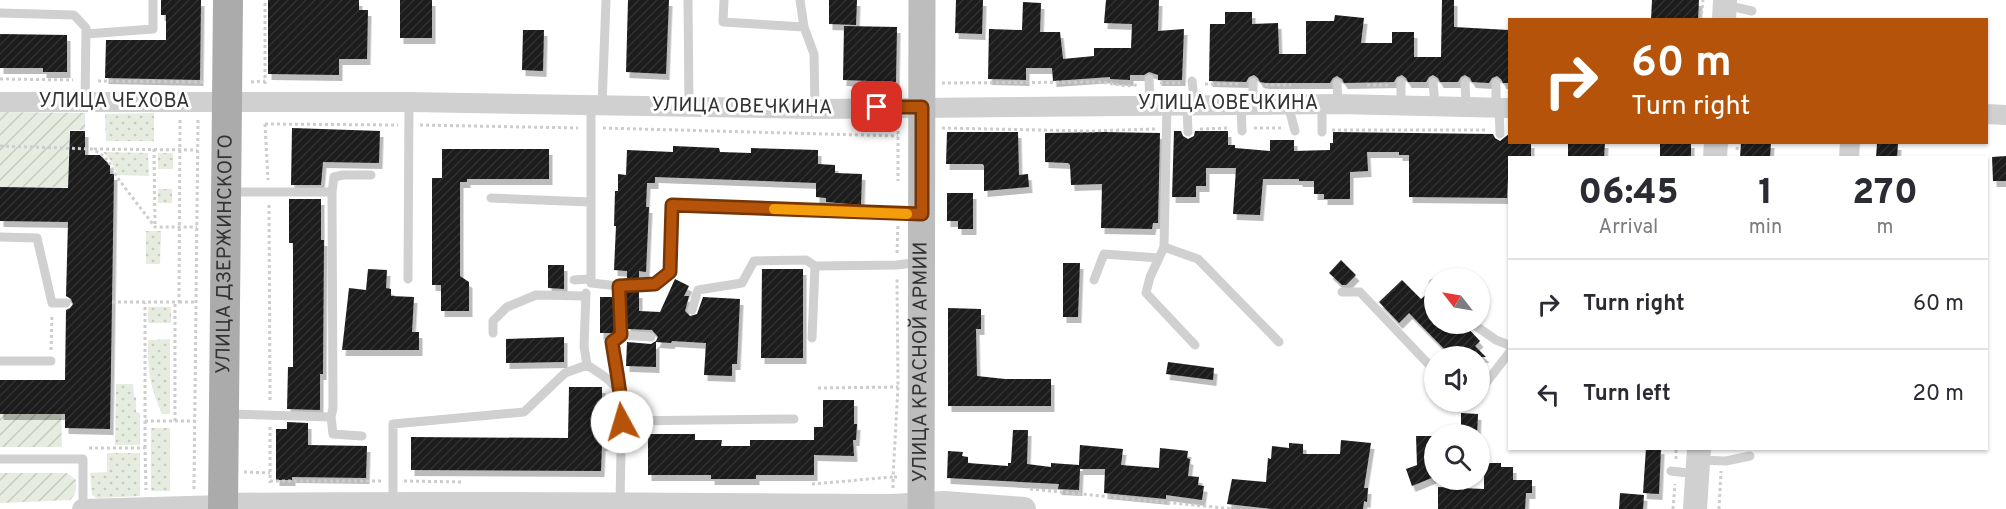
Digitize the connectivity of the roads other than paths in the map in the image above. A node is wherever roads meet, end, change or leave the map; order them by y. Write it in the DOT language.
graph roads {
  1 [pos="153,0"];
  2 [pos="228,0"];
  3 [pos="606,0"];
  4 [pos="688,0"];
  5 [pos="724,0"];
  6 [pos="800,0"];
  7 [pos="922,0"];
  8 [pos="1719,6"];
  9 [pos="1752,11"];
  10 [pos="0,13"];
  11 [pos="804,27"];
  12 [pos="86,34"];
  13 [pos="1149,81"];
  14 [pos="1193,82"];
  15 [pos="1433,82"];
  16 [pos="1465,82"];
  17 [pos="1253,83"];
  18 [pos="1496,83"];
  19 [pos="227,92"];
  20 [pos="1334,94"];
  21 [pos="0,102"];
  22 [pos="85,102"];
  23 [pos="409,102"];
  24 [pos="596,105"];
  25 [pos="1158,105"];
  26 [pos="1191,105"];
  27 [pos="1247,105"];
  28 [pos="1288,105"];
  29 [pos="688,106"];
  30 [pos="922,106"];
  31 [pos="1435,106"];
  32 [pos="1466,106"];
  33 [pos="1501,107"];
  34 [pos="815,108"];
  35 [pos="1988,114"];
  36 [pos="2006,116"];
  37 [pos="1295,129"];
  38 [pos="1188,130"];
  39 [pos="1242,130"];
  40 [pos="1322,131"];
  41 [pos="1500,132"];
  42 [pos="371,175"];
  43 [pos="226,192"];
  44 [pos="332,192"];
  45 [pos="491,198"];
  46 [pos="590,202"];
  47 [pos="922,214"];
  48 [pos="0,237"];
  49 [pos="1164,247"];
  50 [pos="1159,258"];
  51 [pos="922,262"];
  52 [pos="815,266"];
  53 [pos="408,279"];
  54 [pos="574,279"];
  55 [pos="1094,280"];
  56 [pos="590,281"];
  57 [pos="619,286"];
  58 [pos="1342,292"];
  59 [pos="585,296"];
  60 [pos="66,303"];
  61 [pos="692,310"];
  62 [pos="493,333"];
  63 [pos="1487,334"];
  64 [pos="621,335"];
  65 [pos="651,337"];
  66 [pos="812,338"];
  67 [pos="1279,342"];
  68 [pos="1195,345"];
  69 [pos="1508,345"];
  70 [pos="1508,354"];
  71 [pos="1424,359"];
  72 [pos="0,361"];
  73 [pos="51,361"];
  74 [pos="587,365"];
  75 [pos="1490,378"];
  76 [pos="618,389"];
  77 [pos="224,414"];
  78 [pos="331,417"];
  79 [pos="794,420"];
  80 [pos="622,422"];
  81 [pos="362,436"];
  82 [pos="1750,456"];
  83 [pos="0,459"];
  84 [pos="1698,461"];
  85 [pos="1671,471"];
  86 [pos="921,497"];
  87 [pos="1024,499"];
  88 [pos="393,505"];
  89 [pos="620,505"];
  90 [pos="213,507"];
  91 [pos="92,509"];
  92 [pos="1695,509"];
  1 -- 12 [label="lane"];
  2 -- 19 [label="main road, УЛИЦА ДЗЕРЖИНСКОГО"];
  3 -- 24 [label="lane"];
  4 -- 29 [label="lane"];
  5 -- 11 [label="lane"];
  6 -- 11 [label="lane"];
  7 -- 30 [label="main road, УЛИЦА КРАСНОЙ АРМИИ"];
  8 -- 9 [label="lane"];
  10 -- 12 [label="lane"];
  11 -- 34 [label="lane"];
  12 -- 22 [label="lane"];
  13 -- 25 [label="lane"];
  14 -- 26 [label="lane"];
  15 -- 31 [label="lane"];
  16 -- 32 [label="lane"];
  17 -- 27 [label="lane"];
  18 -- 33 [label="lane"];
  19 -- 22 [label="street, УЛИЦА ЧЕХОВА"];
  19 -- 23 [label="street, УЛИЦА ОВЕЧКИНА"];
  19 -- 43 [label="main road, УЛИЦА ДЗЕРЖИНСКОГО"];
  20 -- 28 [label="street, УЛИЦА ОВЕЧКИНА"];
  20 -- 31 [label="street, УЛИЦА ОВЕЧКИНА"];
  20 -- 40 [label="lane"];
  21 -- 22 [label="street, УЛИЦА ЧЕХОВА"];
  23 -- 24 [label="street, УЛИЦА ОВЕЧКИНА"];
  23 -- 53 [label="lane"];
  24 -- 29 [label="street, УЛИЦА ОВЕЧКИНА"];
  24 -- 46 [label="lane"];
  25 -- 26 [label="street, УЛИЦА ОВЕЧКИНА"];
  25 -- 30 [label="street, УЛИЦА ОВЕЧКИНА"];
  25 -- 49 [label="lane"];
  26 -- 27 [label="street, УЛИЦА ОВЕЧКИНА"];
  26 -- 38 [label="lane"];
  27 -- 28 [label="street, УЛИЦА ОВЕЧКИНА"];
  27 -- 39 [label="lane"];
  28 -- 37 [label="lane"];
  29 -- 34 [label="street, УЛИЦА ОВЕЧКИНА"];
  30 -- 34 [label="street, УЛИЦА ОВЕЧКИНА"];
  30 -- 47 [label="main road, УЛИЦА КРАСНОЙ АРМИИ"];
  31 -- 32 [label="street, УЛИЦА ОВЕЧКИНА"];
  32 -- 33 [label="street, УЛИЦА ОВЕЧКИНА"];
  33 -- 41 [label="lane"];
  35 -- 36 [label="street"];
  42 -- 44 [label="lane"];
  43 -- 44 [label="lane"];
  43 -- 77 [label="main road, УЛИЦА ДЗЕРЖИНСКОГО"];
  44 -- 78 [label="lane"];
  45 -- 46 [label="lane"];
  46 -- 56 [label="lane"];
  47 -- 51 [label="main road, УЛИЦА КРАСНОЙ АРМИИ"];
  47 -- 57 [label="lane"];
  48 -- 60 [label="lane"];
  49 -- 50 [label="lane"];
  49 -- 67 [label="lane"];
  50 -- 55 [label="lane"];
  50 -- 68 [label="lane"];
  51 -- 52 [label="lane"];
  51 -- 86 [label="main road, УЛИЦА КРАСНОЙ АРМИИ"];
  52 -- 61 [label="lane"];
  52 -- 66 [label="lane"];
  54 -- 56 [label="lane"];
  56 -- 57 [label="lane"];
  56 -- 59 [label="lane"];
  57 -- 64 [label="lane"];
  58 -- 71 [label="lane"];
  59 -- 62 [label="lane"];
  59 -- 74 [label="lane"];
  63 -- 69 [label="lane"];
  64 -- 65 [label="lane"];
  64 -- 76 [label="lane"];
  70 -- 75 [label="lane"];
  72 -- 73 [label="lane"];
  74 -- 76 [label="lane"];
  74 -- 88 [label="lane"];
  76 -- 80 [label="lane"];
  77 -- 78 [label="lane"];
  77 -- 90 [label="main road, УЛИЦА ДЗЕРЖИНСКОГО"];
  78 -- 81 [label="lane"];
  79 -- 80 [label="lane"];
  80 -- 89 [label="lane"];
  82 -- 84 [label="lane"];
  83 -- 91 [label="lane"];
  84 -- 85 [label="lane"];
  84 -- 92 [label="street"];
  86 -- 87 [label="street"];
  86 -- 89 [label="street"];
  88 -- 89 [label="street"];
  88 -- 90 [label="street"];
  90 -- 91 [label="street"];
}
